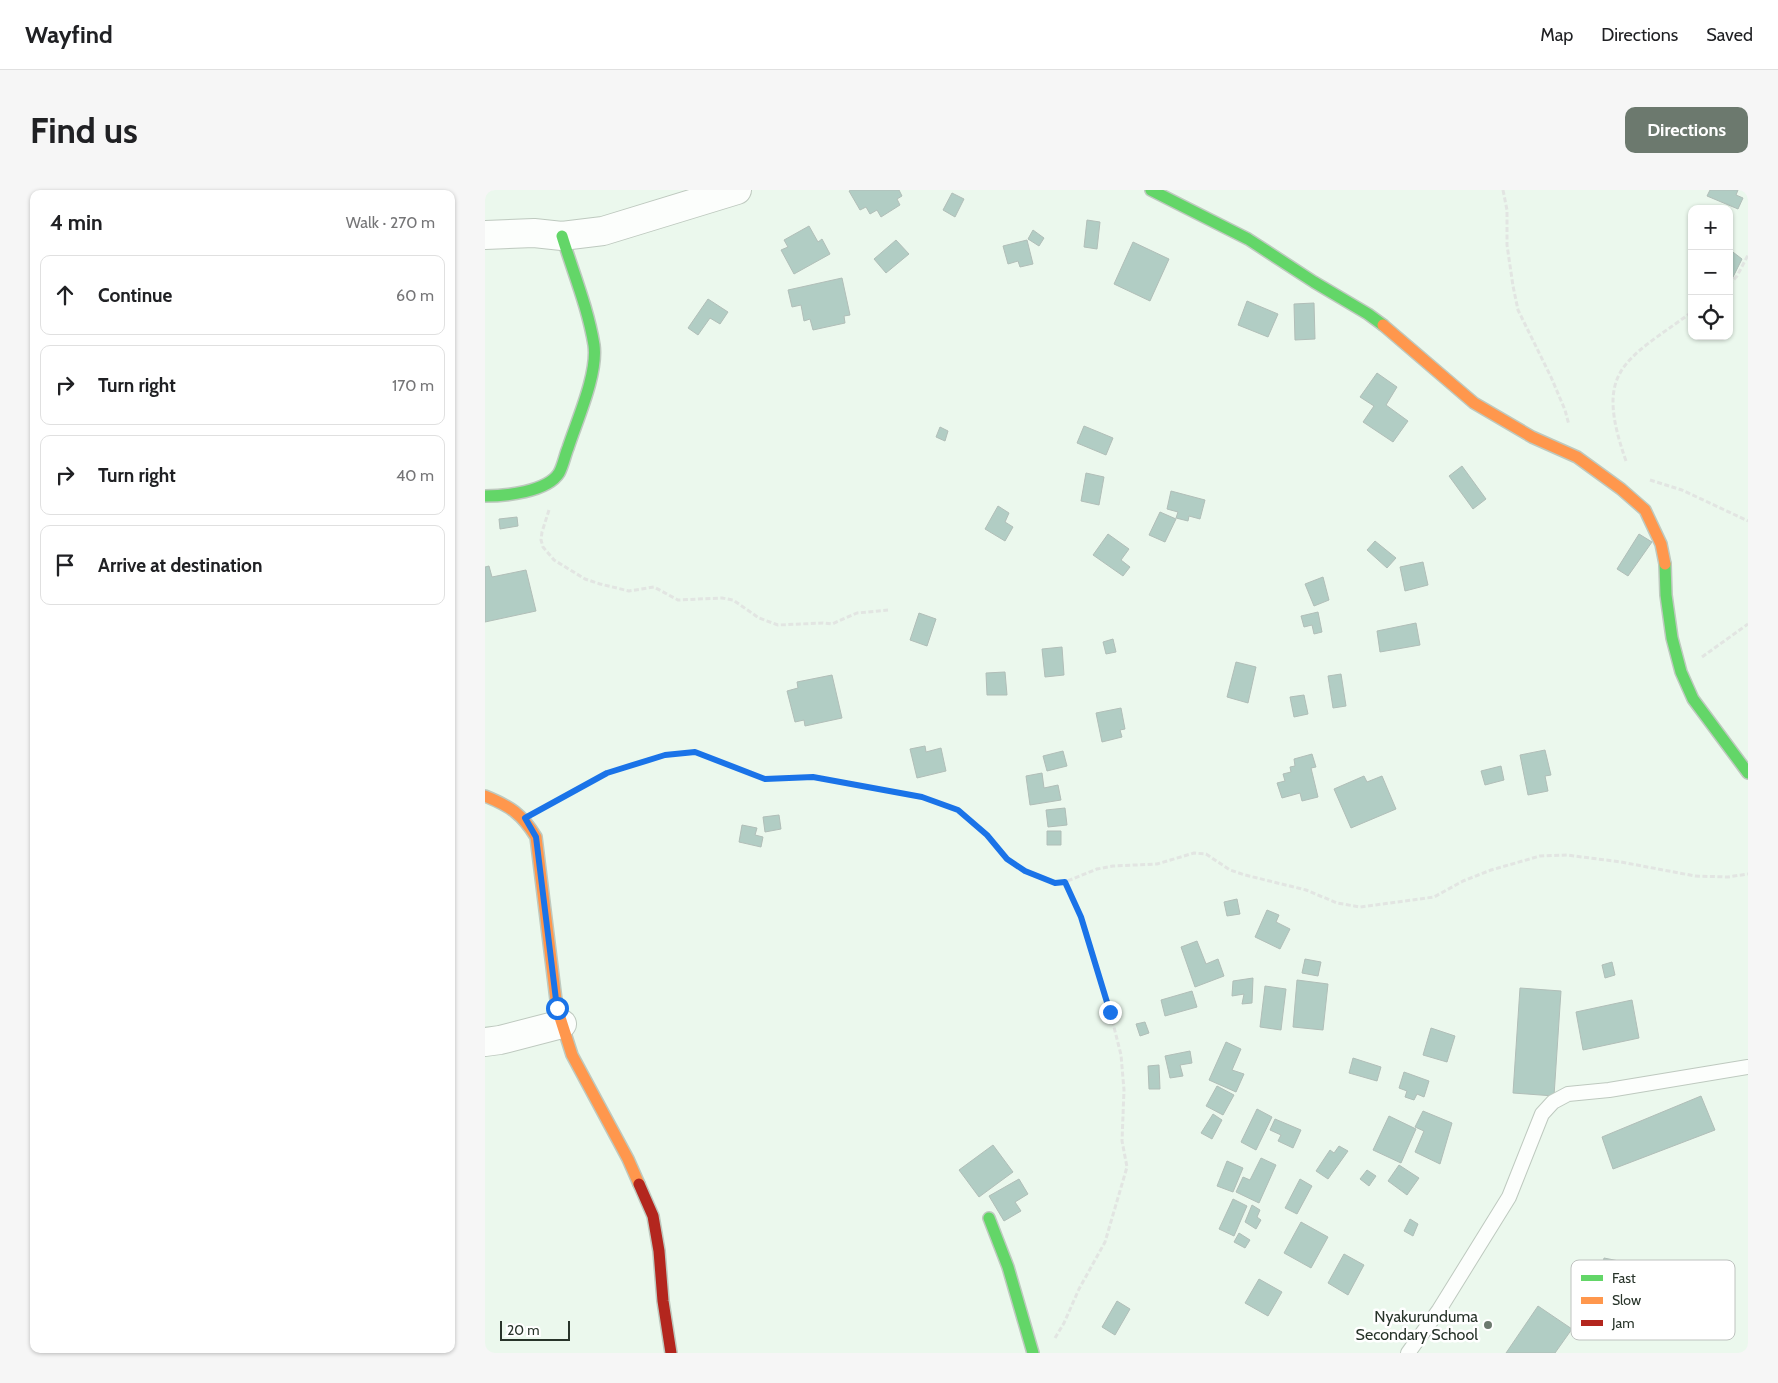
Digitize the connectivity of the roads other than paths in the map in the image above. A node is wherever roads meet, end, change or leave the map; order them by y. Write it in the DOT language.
graph roads {
  1 [pos="737,190"];
  2 [pos="1151,190"];
  3 [pos="485,235"];
  4 [pos="562,236"];
  5 [pos="485,496"];
  6 [pos="1748,774"];
  7 [pos="485,796"];
  8 [pos="562,1024"];
  9 [pos="485,1042"];
  10 [pos="1748,1067"];
  11 [pos="989,1218"];
  12 [pos="671,1353"];
  13 [pos="1033,1353"];
  14 [pos="1408,1353"];
  1 -- 4 [label="street"];
  2 -- 6 [label="street"];
  3 -- 4 [label="street"];
  4 -- 5 [label="street"];
  7 -- 8 [label="street"];
  8 -- 9 [label="street"];
  8 -- 12 [label="street"];
  10 -- 14 [label="lane"];
  11 -- 13 [label="street"];
}
